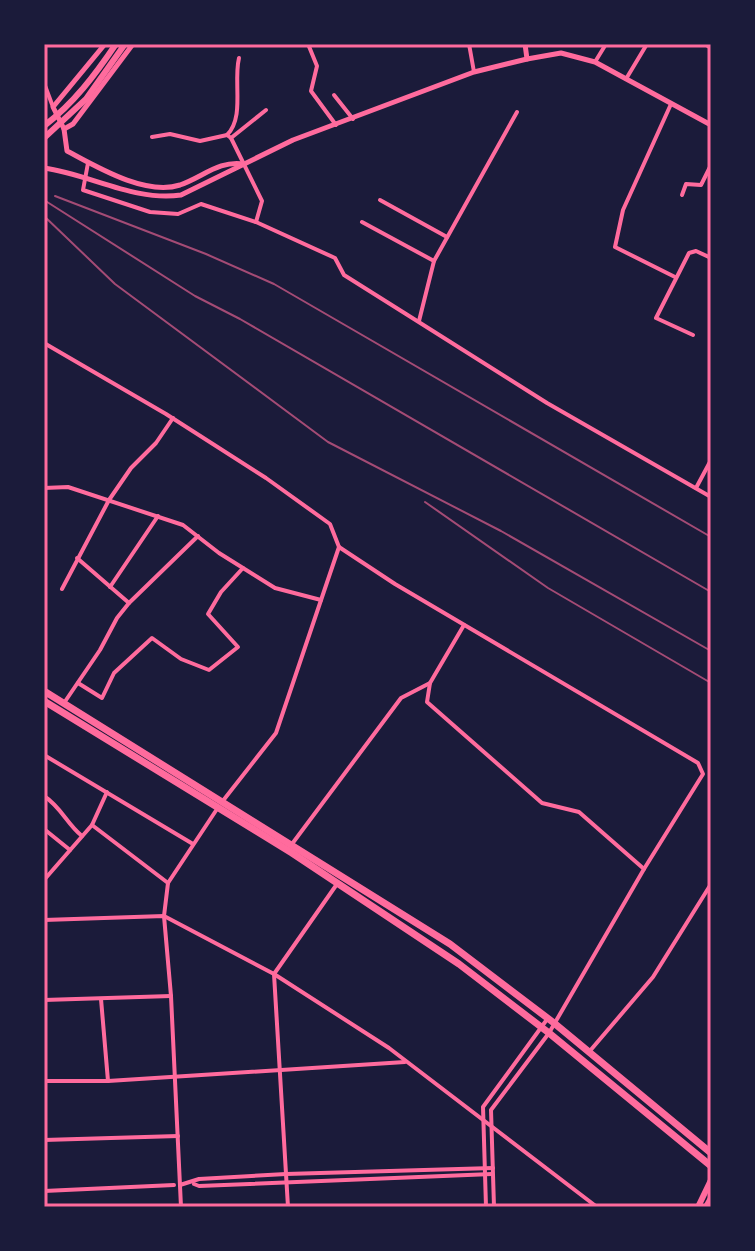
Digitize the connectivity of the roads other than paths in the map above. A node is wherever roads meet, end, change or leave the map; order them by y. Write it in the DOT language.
graph roads {
  1 [pos="105,44"];
  2 [pos="116,44"];
  3 [pos="125,44"];
  4 [pos="133,44"];
  5 [pos="308,44"];
  6 [pos="469,44"];
  7 [pos="525,44"];
  8 [pos="606,44"];
  9 [pos="647,44"];
  10 [pos="705,44"];
  11 [pos="711,48"];
  12 [pos="239,58"];
  13 [pos="527,59"];
  14 [pos="595,62"];
  15 [pos="474,72"];
  16 [pos="626,79"];
  17 [pos="44,83"];
  18 [pos="334,95"];
  19 [pos="672,103"];
  20 [pos="53,107"];
  21 [pos="266,110"];
  22 [pos="517,112"];
  23 [pos="353,119"];
  24 [pos="336,125"];
  25 [pos="711,125"];
  26 [pos="44,126"];
  27 [pos="64,129"];
  28 [pos="229,136"];
  29 [pos="152,137"];
  30 [pos="44,138"];
  31 [pos="88,163"];
  32 [pos="245,165"];
  33 [pos="711,165"];
  34 [pos="44,168"];
  35 [pos="682,195"];
  36 [pos="380,200"];
  37 [pos="256,222"];
  38 [pos="362,222"];
  39 [pos="447,237"];
  40 [pos="711,258"];
  41 [pos="434,261"];
  42 [pos="675,277"];
  43 [pos="419,321"];
  44 [pos="693,335"];
  45 [pos="44,343"];
  46 [pos="173,418"];
  47 [pos="711,460"];
  48 [pos="44,488"];
  49 [pos="696,488"];
  50 [pos="711,497"];
  51 [pos="109,500"];
  52 [pos="158,516"];
  53 [pos="198,536"];
  54 [pos="339,547"];
  55 [pos="77,558"];
  56 [pos="243,568"];
  57 [pos="110,587"];
  58 [pos="62,589"];
  59 [pos="321,600"];
  60 [pos="129,603"];
  61 [pos="464,625"];
  62 [pos="78,683"];
  63 [pos="430,683"];
  64 [pos="44,691"];
  65 [pos="44,701"];
  66 [pos="64,703"];
  67 [pos="44,755"];
  68 [pos="107,792"];
  69 [pos="44,796"];
  70 [pos="220,804"];
  71 [pos="92,825"];
  72 [pos="44,829"];
  73 [pos="82,836"];
  74 [pos="193,844"];
  75 [pos="292,844"];
  76 [pos="70,850"];
  77 [pos="644,869"];
  78 [pos="44,880"];
  79 [pos="168,883"];
  80 [pos="337,884"];
  81 [pos="711,884"];
  82 [pos="361,887"];
  83 [pos="355,896"];
  84 [pos="164,916"];
  85 [pos="44,920"];
  86 [pos="274,974"];
  87 [pos="171,996"];
  88 [pos="100,998"];
  89 [pos="44,1000"];
  90 [pos="551,1020"];
  91 [pos="545,1030"];
  92 [pos="589,1052"];
  93 [pos="407,1062"];
  94 [pos="280,1070"];
  95 [pos="175,1077"];
  96 [pos="44,1081"];
  97 [pos="108,1081"];
  98 [pos="484,1119"];
  99 [pos="493,1125"];
  100 [pos="178,1136"];
  101 [pos="44,1140"];
  102 [pos="711,1153"];
  103 [pos="711,1166"];
  104 [pos="493,1171"];
  105 [pos="484,1172"];
  106 [pos="286,1174"];
  107 [pos="711,1180"];
  108 [pos="287,1182"];
  109 [pos="191,1183"];
  110 [pos="174,1185"];
  111 [pos="180,1185"];
  112 [pos="44,1191"];
  113 [pos="711,1198"];
  114 [pos="181,1207"];
  115 [pos="288,1207"];
  116 [pos="486,1207"];
  117 [pos="494,1207"];
  118 [pos="597,1207"];
  119 [pos="698,1207"];
  120 [pos="706,1207"];
  1 -- 20 [label="street"];
  2 -- 26 [label="main road"];
  3 -- 30 [label="main road"];
  4 -- 27 [label="street"];
  5 -- 24 [label="street"];
  6 -- 15 [label="street"];
  7 -- 13 [label="street"];
  8 -- 14 [label="street"];
  9 -- 16 [label="street"];
  10 -- 11 [label="street"];
  12 -- 28 [label="street"];
  13 -- 14 [label="street"];
  13 -- 15 [label="street"];
  14 -- 16 [label="street"];
  15 -- 23 [label="street"];
  16 -- 19 [label="street"];
  17 -- 20 [label="street"];
  18 -- 23 [label="street"];
  19 -- 25 [label="street"];
  19 -- 42 [label="street"];
  20 -- 27 [label="street"];
  21 -- 28 [label="street"];
  22 -- 39 [label="street"];
  23 -- 24 [label="street"];
  24 -- 32 [label="street"];
  27 -- 31 [label="street"];
  28 -- 29 [label="street"];
  28 -- 32 [label="street"];
  31 -- 32 [label="street"];
  31 -- 37 [label="street"];
  32 -- 34 [label="street"];
  32 -- 37 [label="street"];
  33 -- 35 [label="street"];
  36 -- 39 [label="street"];
  37 -- 43 [label="street"];
  38 -- 41 [label="street"];
  39 -- 41 [label="street"];
  40 -- 42 [label="street"];
  41 -- 43 [label="street"];
  42 -- 44 [label="street"];
  43 -- 49 [label="street"];
  45 -- 46 [label="street"];
  46 -- 51 [label="street"];
  46 -- 54 [label="street"];
  47 -- 49 [label="street"];
  48 -- 51 [label="street"];
  49 -- 50 [label="street"];
  51 -- 52 [label="street"];
  51 -- 55 [label="street"];
  52 -- 53 [label="street"];
  52 -- 57 [label="street"];
  53 -- 56 [label="street"];
  53 -- 60 [label="street"];
  54 -- 59 [label="street"];
  54 -- 61 [label="street"];
  55 -- 57 [label="street"];
  55 -- 58 [label="street"];
  56 -- 59 [label="street"];
  56 -- 62 [label="street"];
  57 -- 60 [label="street"];
  59 -- 70 [label="street"];
  60 -- 62 [label="street"];
  61 -- 63 [label="street"];
  61 -- 77 [label="street"];
  62 -- 66 [label="street"];
  63 -- 75 [label="street"];
  63 -- 77 [label="street"];
  64 -- 66 [label="highway"];
  65 -- 70 [label="highway"];
  66 -- 70 [label="highway"];
  67 -- 68 [label="street"];
  68 -- 71 [label="street"];
  68 -- 74 [label="street"];
  69 -- 73 [label="street"];
  70 -- 74 [label="street"];
  70 -- 75 [label="highway"];
  70 -- 80 [label="highway"];
  71 -- 73 [label="street"];
  71 -- 79 [label="street"];
  72 -- 76 [label="street"];
  73 -- 76 [label="street"];
  74 -- 79 [label="street"];
  75 -- 82 [label="highway"];
  76 -- 78 [label="street"];
  77 -- 90 [label="street"];
  79 -- 84 [label="street"];
  80 -- 83 [label="highway"];
  80 -- 86 [label="street"];
  81 -- 92 [label="street"];
  82 -- 83 [label="highway"];
  82 -- 90 [label="highway"];
  83 -- 91 [label="highway"];
  84 -- 85 [label="street"];
  84 -- 86 [label="street"];
  84 -- 87 [label="street"];
  86 -- 93 [label="street"];
  86 -- 94 [label="street"];
  87 -- 88 [label="street"];
  87 -- 95 [label="street"];
  88 -- 89 [label="street"];
  88 -- 97 [label="street"];
  90 -- 91 [label="street"];
  90 -- 92 [label="highway"];
  91 -- 98 [label="street"];
  91 -- 99 [label="street"];
  91 -- 103 [label="highway"];
  92 -- 102 [label="highway"];
  93 -- 94 [label="street"];
  93 -- 98 [label="street"];
  94 -- 95 [label="street"];
  94 -- 106 [label="street"];
  95 -- 97 [label="street"];
  95 -- 100 [label="street"];
  96 -- 97 [label="street"];
  98 -- 99 [label="street"];
  98 -- 105 [label="street"];
  99 -- 104 [label="street"];
  99 -- 118 [label="street"];
  100 -- 101 [label="street"];
  100 -- 111 [label="street"];
  104 -- 105 [label="street"];
  104 -- 117 [label="street"];
  105 -- 106 [label="street"];
  105 -- 108 [label="street"];
  105 -- 116 [label="street"];
  106 -- 108 [label="street"];
  106 -- 109 [label="street"];
  107 -- 119 [label="main road"];
  108 -- 109 [label="street"];
  108 -- 115 [label="street"];
  109 -- 111 [label="street"];
  110 -- 112 [label="street"];
  111 -- 114 [label="street"];
  113 -- 120 [label="main road"];
}
